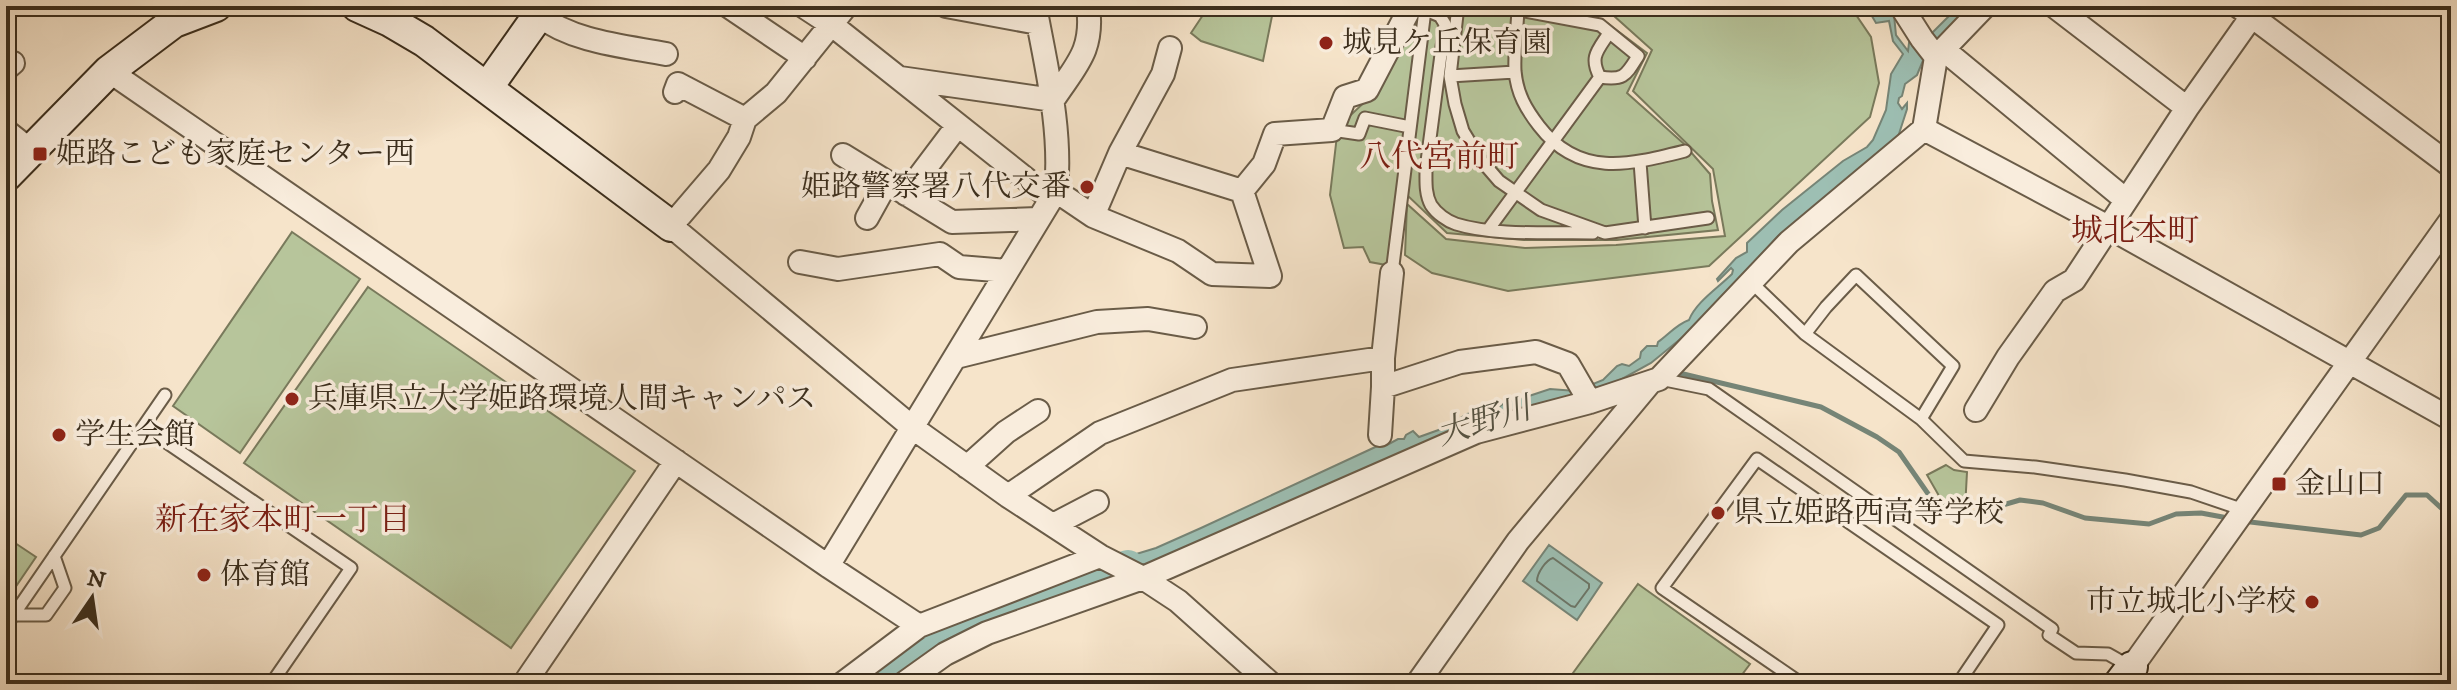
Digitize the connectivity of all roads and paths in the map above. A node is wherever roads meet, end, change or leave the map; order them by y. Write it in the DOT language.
graph roads {
  1 [pos="357,6"];
  2 [pos="728,6"];
  3 [pos="803,6"];
  4 [pos="846,6"];
  5 [pos="946,6"];
  6 [pos="1088,6"];
  7 [pos="1458,6"];
  8 [pos="1497,6"];
  9 [pos="1901,6"];
  10 [pos="1985,6"];
  11 [pos="2054,6"];
  12 [pos="206,7"];
  13 [pos="1417,7"];
  14 [pos="1518,10"];
  15 [pos="542,11"];
  16 [pos="2245,11"];
  17 [pos="1036,15"];
  18 [pos="832,25"];
  19 [pos="1609,33"];
  20 [pos="1170,48"];
  21 [pos="1934,50"];
  22 [pos="666,54"];
  23 [pos="805,58"];
  24 [pos="109,71"];
  25 [pos="1515,72"];
  26 [pos="1450,76"];
  27 [pos="1600,77"];
  28 [pos="898,78"];
  29 [pos="487,88"];
  30 [pos="675,92"];
  31 [pos="1053,100"];
  32 [pos="2187,108"];
  33 [pos="745,119"];
  34 [pos="958,125"];
  35 [pos="1410,127"];
  36 [pos="1924,129"];
  37 [pos="1332,130"];
  38 [pos="6,131"];
  39 [pos="1552,142"];
  40 [pos="30,150"];
  41 [pos="1685,151"];
  42 [pos="1120,153"];
  43 [pos="843,155"];
  44 [pos="1640,162"];
  45 [pos="2451,166"];
  46 [pos="6,176"];
  47 [pos="897,188"];
  48 [pos="1242,191"];
  49 [pos="1514,193"];
  50 [pos="1053,194"];
  51 [pos="2126,200"];
  52 [pos="1093,216"];
  53 [pos="867,218"];
  54 [pos="1708,218"];
  55 [pos="1038,219"];
  56 [pos="2451,220"];
  57 [pos="671,226"];
  58 [pos="1645,228"];
  59 [pos="2110,228"];
  60 [pos="1488,230"];
  61 [pos="1605,233"];
  62 [pos="800,262"];
  63 [pos="1007,271"];
  64 [pos="1392,273"];
  65 [pos="1751,282"];
  66 [pos="1195,327"];
  67 [pos="1805,334"];
  68 [pos="956,357"];
  69 [pos="1383,358"];
  70 [pos="2350,364"];
  71 [pos="1654,382"];
  72 [pos="1383,387"];
  73 [pos="165,395"];
  74 [pos="1590,402"];
  75 [pos="1976,410"];
  76 [pos="1038,411"];
  77 [pos="1921,419"];
  78 [pos="2451,419"];
  79 [pos="144,427"];
  80 [pos="913,428"];
  81 [pos="1380,435"];
  82 [pos="676,461"];
  83 [pos="967,467"];
  84 [pos="1008,496"];
  85 [pos="1097,502"];
  86 [pos="2238,508"];
  87 [pos="1053,525"];
  88 [pos="54,556"];
  89 [pos="1104,558"];
  90 [pos="828,566"];
  91 [pos="1143,578"];
  92 [pos="10,620"];
  93 [pos="919,626"];
  94 [pos="2125,675"];
  95 [pos="271,684"];
  96 [pos="524,684"];
  97 [pos="842,684"];
  98 [pos="903,684"];
  99 [pos="1271,684"];
  100 [pos="1417,684"];
  101 [pos="1802,684"];
  102 [pos="1958,684"];
  1 -- 29 [label="street"];
  2 -- 23 [label="street"];
  3 -- 18 [label="street"];
  4 -- 18 [label="street"];
  5 -- 17 [label="street"];
  6 -- 31 [label="street"];
  7 -- 26 [label="lane"];
  8 -- 14 [label="lane"];
  9 -- 21 [label="street"];
  10 -- 21 [label="street"];
  11 -- 32 [label="street"];
  12 -- 24 [label="street"];
  13 -- 35 [label="lane"];
  13 -- 37 [label="street"];
  13 -- 60 [label="lane"];
  14 -- 19 [label="lane"];
  14 -- 25 [label="lane"];
  15 -- 22 [label="street"];
  15 -- 29 [label="street"];
  16 -- 32 [label="street"];
  16 -- 45 [label="street"];
  17 -- 31 [label="street"];
  18 -- 23 [label="street"];
  18 -- 28 [label="street"];
  19 -- 27 [label="lane"];
  19 -- 27 [label="lane"];
  20 -- 42 [label="street"];
  21 -- 36 [label="street"];
  21 -- 51 [label="street"];
  23 -- 33 [label="street"];
  24 -- 40 [label="street"];
  24 -- 82 [label="street"];
  25 -- 26 [label="lane"];
  25 -- 39 [label="lane"];
  26 -- 49 [label="lane"];
  27 -- 39 [label="lane"];
  28 -- 31 [label="street"];
  28 -- 34 [label="street"];
  29 -- 57 [label="street"];
  30 -- 33 [label="street"];
  31 -- 50 [label="street"];
  32 -- 51 [label="street"];
  33 -- 57 [label="street"];
  34 -- 47 [label="street"];
  34 -- 50 [label="street"];
  35 -- 37 [label="lane"];
  35 -- 64 [label="lane"];
  36 -- 59 [label="street"];
  36 -- 65 [label="street"];
  37 -- 48 [label="street"];
  38 -- 40 [label="street"];
  39 -- 44 [label="lane"];
  39 -- 49 [label="lane"];
  40 -- 46 [label="street"];
  41 -- 44 [label="lane"];
  42 -- 48 [label="street"];
  42 -- 52 [label="street"];
  43 -- 47 [label="street"];
  44 -- 58 [label="lane"];
  47 -- 53 [label="street"];
  47 -- 55 [label="street"];
  48 -- 52 [label="street"];
  49 -- 60 [label="lane"];
  49 -- 61 [label="lane"];
  50 -- 52 [label="street"];
  50 -- 55 [label="street"];
  51 -- 59 [label="street"];
  54 -- 58 [label="lane"];
  55 -- 63 [label="street"];
  56 -- 70 [label="street"];
  57 -- 80 [label="street"];
  58 -- 61 [label="lane"];
  59 -- 70 [label="street"];
  59 -- 75 [label="street"];
  60 -- 61 [label="lane"];
  62 -- 63 [label="street"];
  63 -- 68 [label="street"];
  64 -- 69 [label="street"];
  65 -- 67 [label="lane"];
  65 -- 71 [label="street"];
  66 -- 68 [label="street"];
  67 -- 77 [label="lane"];
  67 -- 77 [label="lane"];
  68 -- 80 [label="street"];
  69 -- 72 [label="street"];
  69 -- 84 [label="street"];
  70 -- 78 [label="street"];
  70 -- 94 [label="street"];
  71 -- 74 [label="street"];
  71 -- 94 [label="lane"];
  71 -- 100 [label="street"];
  72 -- 74 [label="street"];
  72 -- 81 [label="street"];
  73 -- 79 [label="lane"];
  74 -- 91 [label="street"];
  76 -- 83 [label="street"];
  77 -- 86 [label="lane"];
  79 -- 88 [label="lane"];
  79 -- 95 [label="lane"];
  80 -- 83 [label="street"];
  80 -- 90 [label="street"];
  82 -- 90 [label="street"];
  82 -- 96 [label="street"];
  83 -- 84 [label="street"];
  84 -- 87 [label="street"];
  85 -- 87 [label="street"];
  87 -- 89 [label="street"];
  88 -- 92 [label="lane"];
  88 -- 92 [label="lane"];
  89 -- 91 [label="street"];
  89 -- 93 [label="street"];
  90 -- 93 [label="street"];
  91 -- 98 [label="street"];
  91 -- 99 [label="street"];
  93 -- 97 [label="street"];
  101 -- 102 [label="lane"];
}
